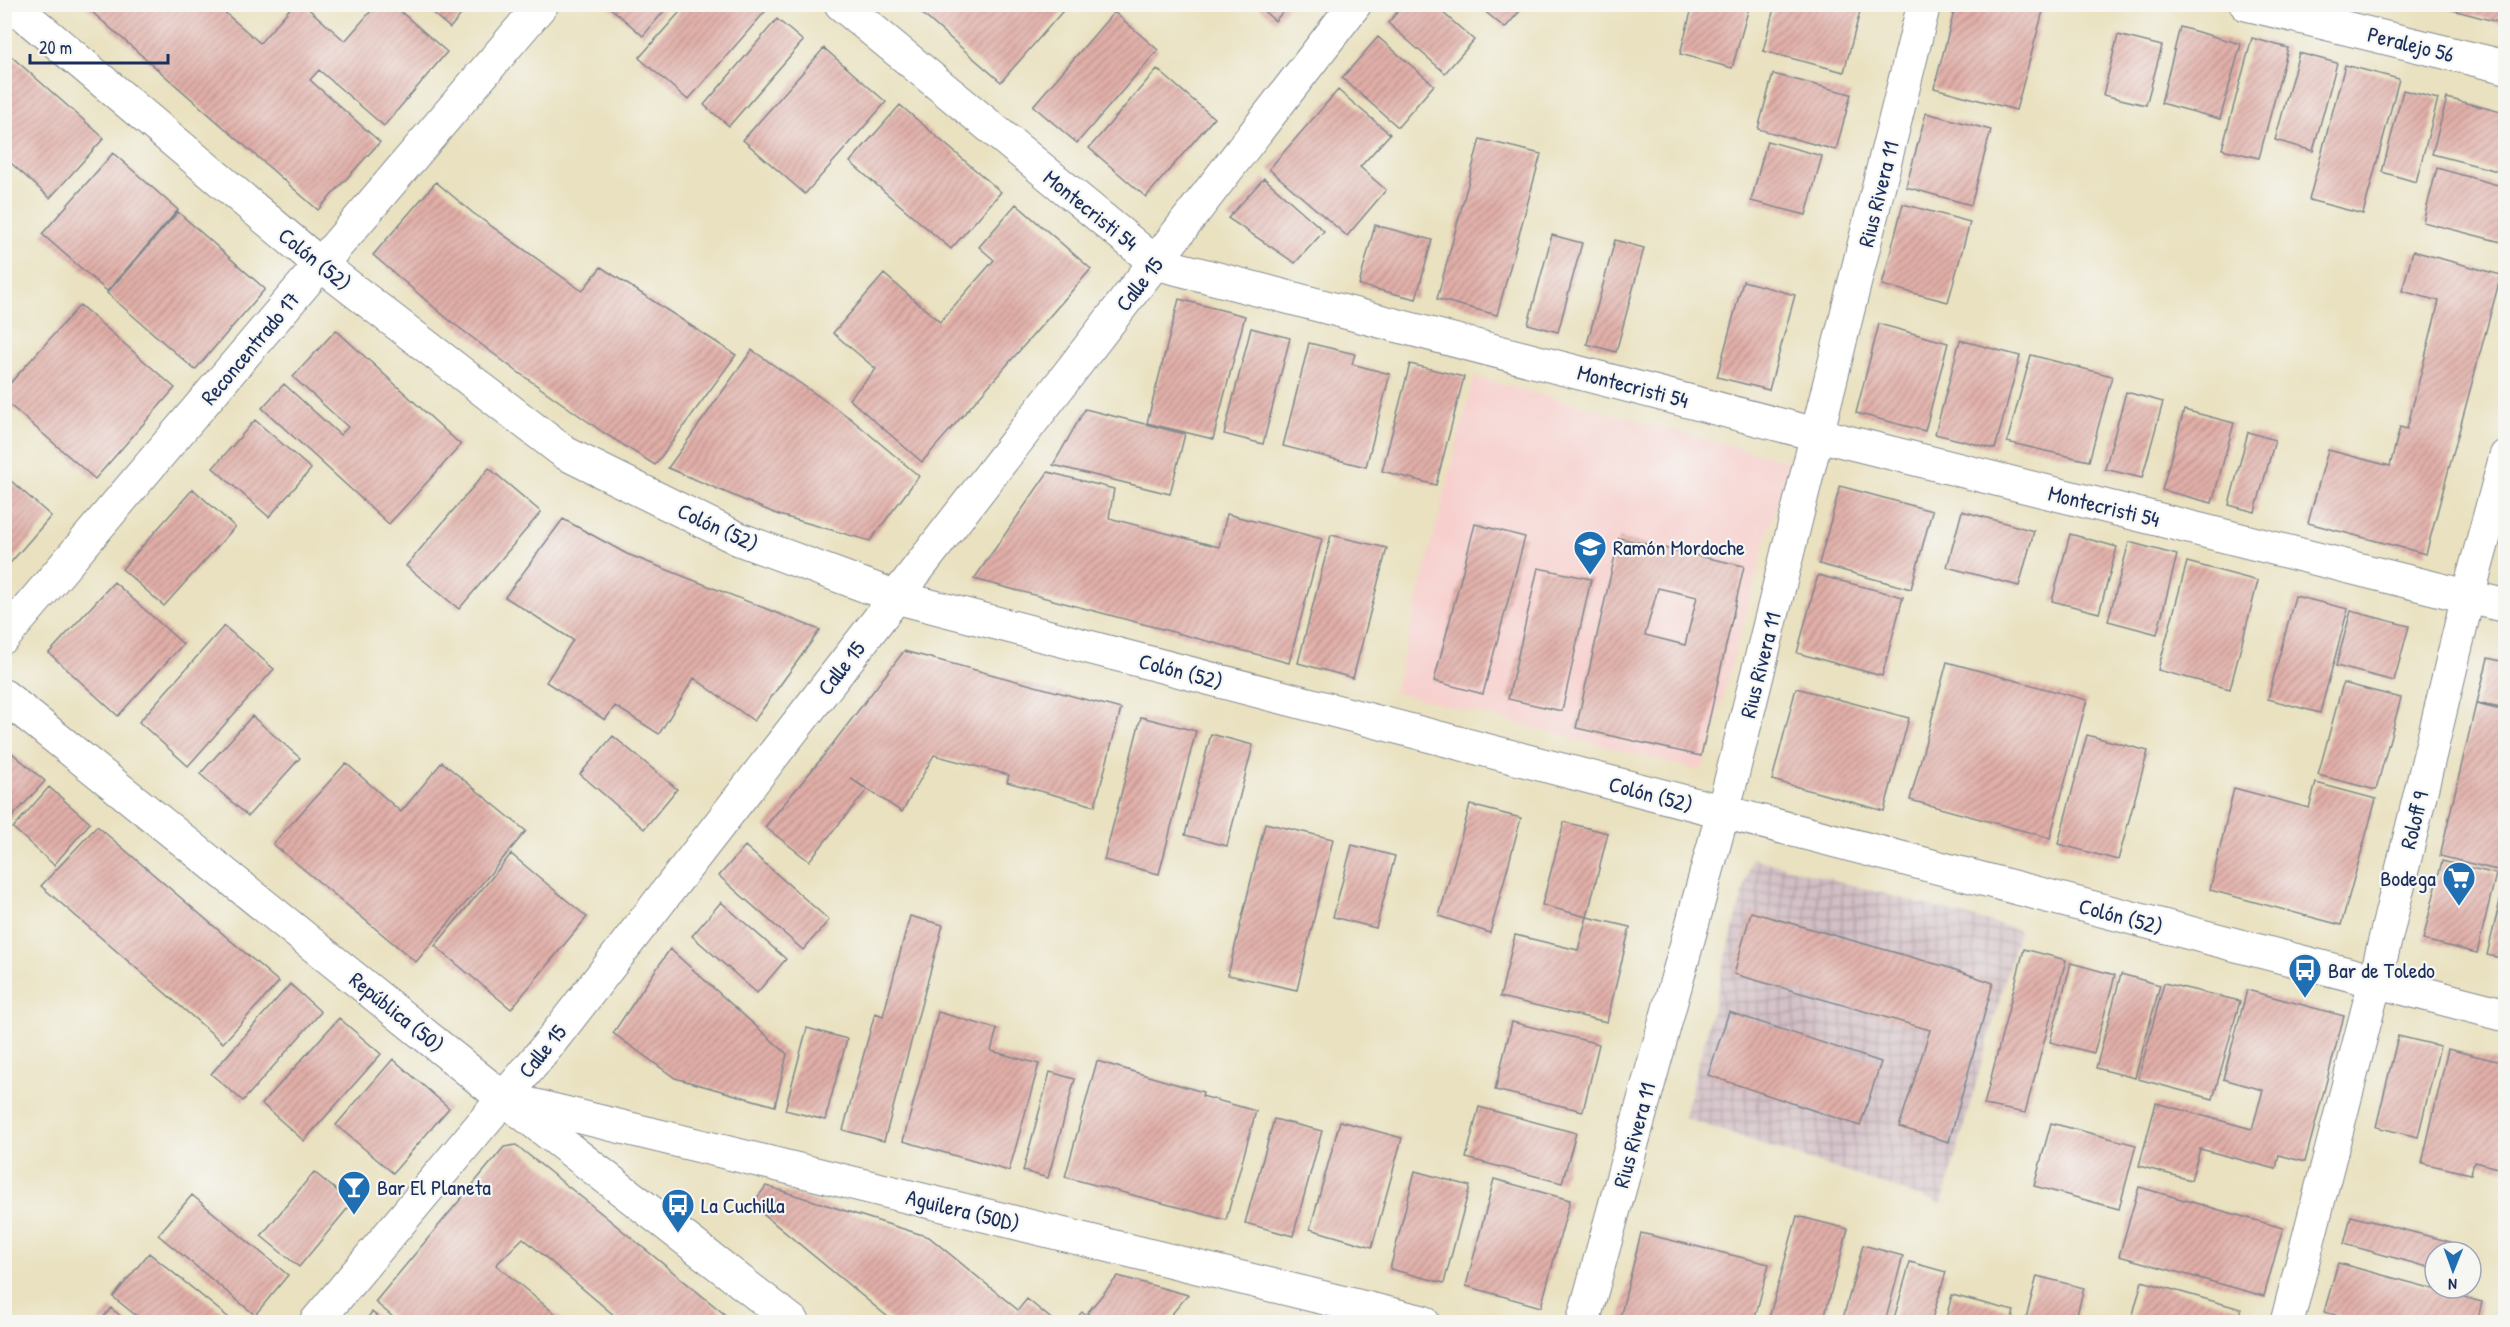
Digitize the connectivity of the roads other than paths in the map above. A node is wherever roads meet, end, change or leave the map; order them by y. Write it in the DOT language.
graph roads {
  1 [pos="11,4"];
  2 [pos="542,4"];
  3 [pos="841,4"];
  4 [pos="1355,4"];
  5 [pos="1924,4"];
  6 [pos="2246,4"];
  7 [pos="2505,67"];
  8 [pos="1156,263"];
  9 [pos="321,265"];
  10 [pos="1819,435"];
  11 [pos="2505,456"];
  12 [pos="2468,596"];
  13 [pos="896,597"];
  14 [pos="2505,606"];
  15 [pos="4,637"];
  16 [pos="4,696"];
  17 [pos="1723,812"];
  18 [pos="2375,982"];
  19 [pos="2505,1015"];
  20 [pos="503,1098"];
  21 [pos="316,1323"];
  22 [pos="793,1323"];
  23 [pos="1422,1323"];
  24 [pos="1583,1323"];
  25 [pos="2287,1323"];
  1 -- 9 [label="street, Colón (52)"];
  2 -- 9 [label="street, Reconcentrado 17"];
  3 -- 8 [label="street, Montecristi 54"];
  4 -- 8 [label="street, Calle 15"];
  5 -- 10 [label="street, Rius Rivera 11"];
  6 -- 7 [label="street, Peralejo 56"];
  8 -- 10 [label="street, Montecristi 54"];
  8 -- 13 [label="street, Calle 15"];
  9 -- 13 [label="street, Colón (52)"];
  9 -- 15 [label="street, Reconcentrado 17"];
  10 -- 12 [label="street, Montecristi 54"];
  10 -- 17 [label="street, Rius Rivera 11"];
  11 -- 12 [label="street, Roloff 9"];
  12 -- 14 [label="street, Montecristi 54"];
  12 -- 18 [label="street, Roloff 9"];
  13 -- 17 [label="street, Colón (52)"];
  13 -- 20 [label="street, Calle 15"];
  16 -- 20 [label="street, República (50)"];
  17 -- 18 [label="street, Colón (52)"];
  17 -- 24 [label="street, Rius Rivera 11"];
  18 -- 19 [label="street, Colón (52)"];
  18 -- 25 [label="street, Roloff 9"];
  20 -- 21 [label="street, Calle 15"];
  20 -- 22 [label="street, República (50)"];
  20 -- 23 [label="street, Aguilera (50D)"];
}
